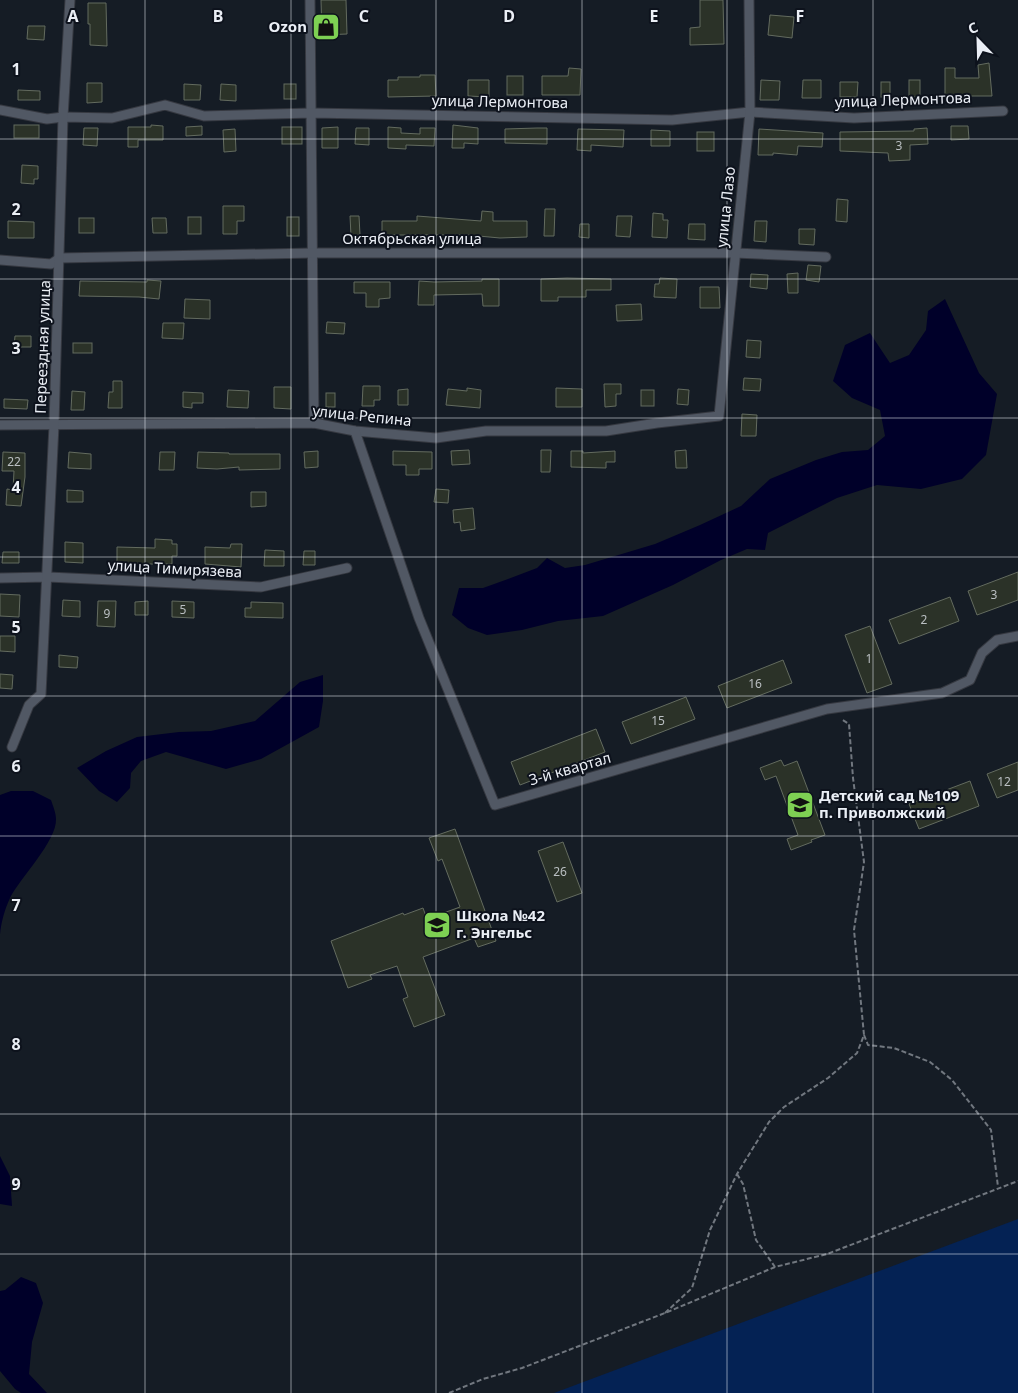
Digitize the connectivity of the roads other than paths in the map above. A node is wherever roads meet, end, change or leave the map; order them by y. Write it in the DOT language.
graph roads {
  1 [pos="70,0"];
  2 [pos="310,0"];
  3 [pos="749,0"];
  4 [pos="0,110"];
  5 [pos="1003,111"];
  6 [pos="750,112"];
  7 [pos="312,113"];
  8 [pos="63,117"];
  9 [pos="312,253"];
  10 [pos="735,253"];
  11 [pos="826,257"];
  12 [pos="60,258"];
  13 [pos="0,260"];
  14 [pos="719,416"];
  15 [pos="314,423"];
  16 [pos="0,425"];
  17 [pos="54,425"];
  18 [pos="355,431"];
  19 [pos="348,568"];
  20 [pos="48,577"];
  21 [pos="0,578"];
  22 [pos="1018,636"];
  23 [pos="12,747"];
  1 -- 8 [label="street, Переездная улица"];
  2 -- 7 [label="street"];
  3 -- 6 [label="street, улица Лазо"];
  4 -- 8 [label="street, улица Лермонтова"];
  5 -- 6 [label="street, улица Лермонтова"];
  6 -- 7 [label="street, улица Лермонтова"];
  6 -- 10 [label="street, улица Лазо"];
  7 -- 8 [label="street, улица Лермонтова"];
  7 -- 9 [label="street"];
  8 -- 12 [label="street, Переездная улица"];
  9 -- 10 [label="street, Октябрьская улица"];
  9 -- 12 [label="street, Октябрьская улица"];
  9 -- 15 [label="street"];
  10 -- 11 [label="street, Октябрьская улица"];
  10 -- 14 [label="street, улица Лазо"];
  12 -- 13 [label="street, Октябрьская улица"];
  12 -- 17 [label="street, Переездная улица"];
  14 -- 18 [label="street, улица Репина"];
  15 -- 17 [label="street, улица Репина"];
  15 -- 18 [label="street, улица Репина"];
  16 -- 17 [label="street, улица Репина"];
  17 -- 20 [label="street, Переездная улица"];
  18 -- 22 [label="street, 3-й квартал"];
  19 -- 20 [label="street, улица Тимирязева"];
  20 -- 21 [label="street, улица Тимирязева"];
  20 -- 23 [label="street, Переездная улица"];
}
